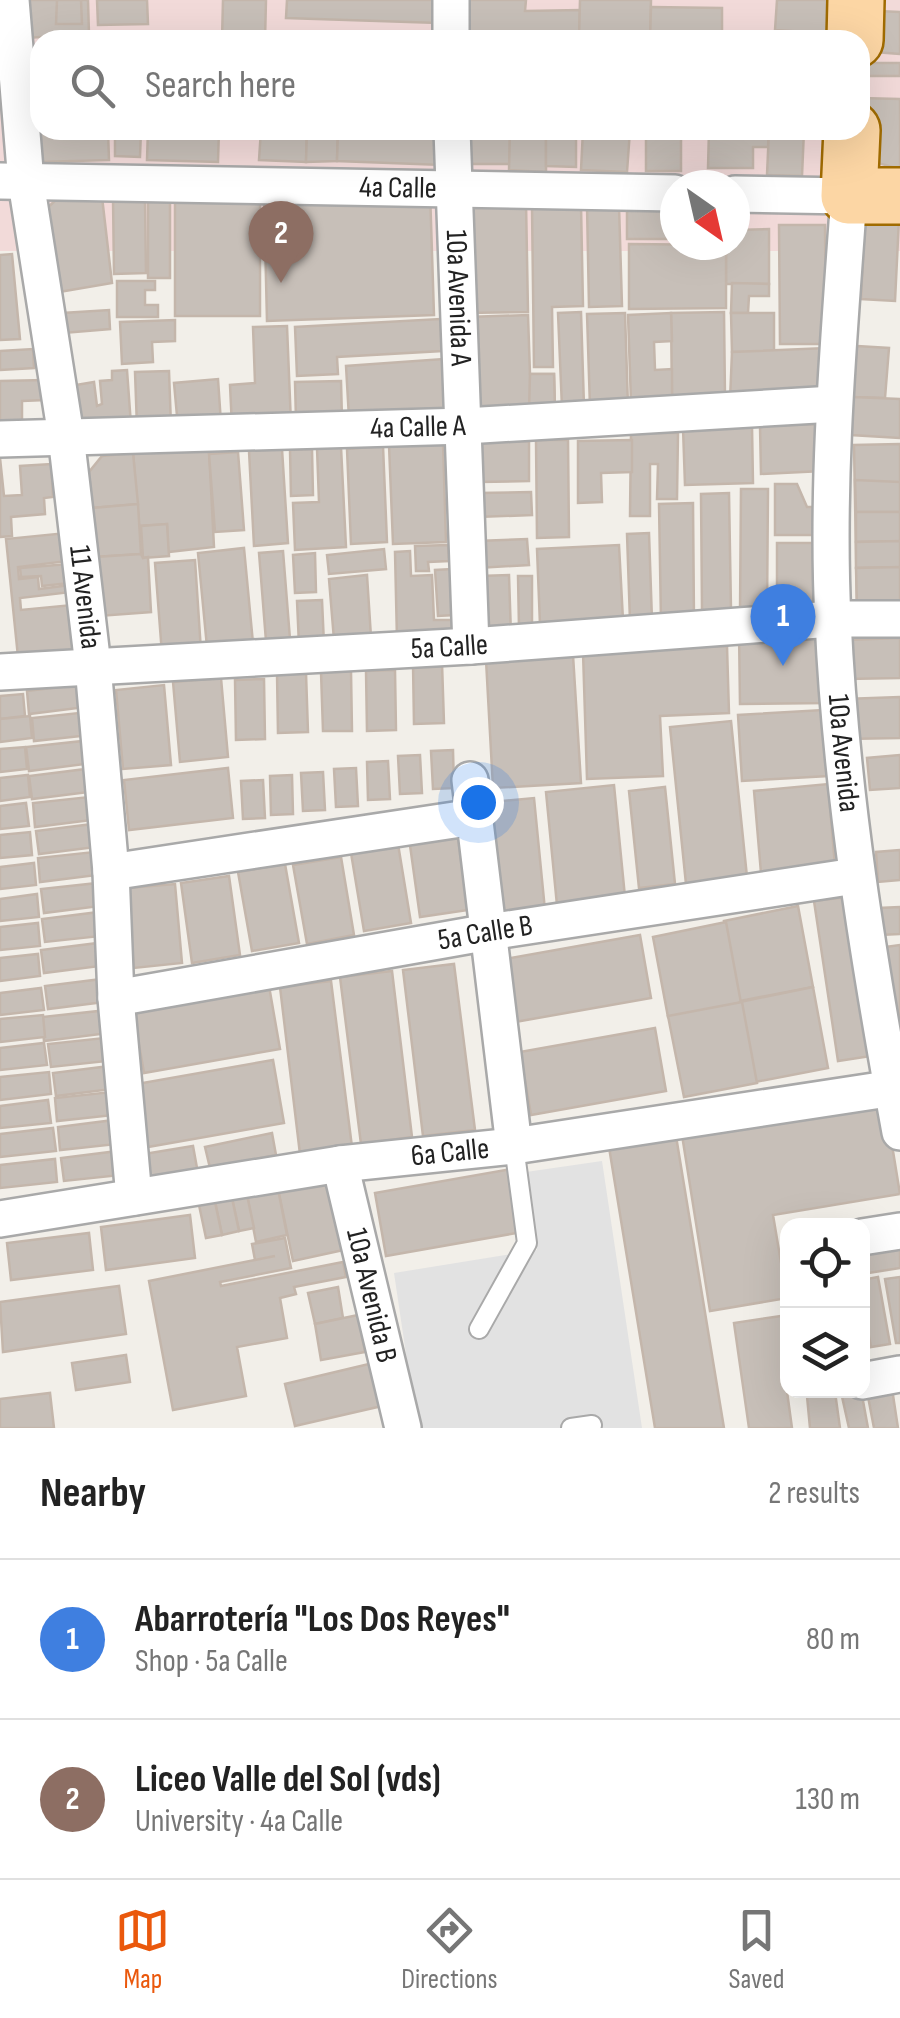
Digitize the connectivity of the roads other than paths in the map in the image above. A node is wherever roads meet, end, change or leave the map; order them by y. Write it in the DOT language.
graph roads {
  1 [pos="11,0"];
  2 [pos="451,0"];
  3 [pos="856,0"];
  4 [pos="451,30"];
  5 [pos="854,30"];
  6 [pos="452,140"];
  7 [pos="855,140"];
  8 [pos="13,182"];
  9 [pos="452,189"];
  10 [pos="660,193"];
  11 [pos="750,194"];
  12 [pos="875,196"];
  13 [pos="834,404"];
  14 [pos="465,426"];
  15 [pos="66,436"];
  16 [pos="0,439"];
  17 [pos="900,618"];
  18 [pos="832,619"];
  19 [pos="471,646"];
  20 [pos="93,666"];
  21 [pos="0,672"];
  22 [pos="470,780"];
  23 [pos="474,818"];
  24 [pos="111,872"];
  25 [pos="855,876"];
  26 [pos="489,932"];
  27 [pos="116,998"];
  28 [pos="896,1087"];
  29 [pos="900,1132"];
  30 [pos="514,1146"];
  31 [pos="340,1164"];
  32 [pos="134,1197"];
  33 [pos="0,1218"];
  34 [pos="900,1230"];
  35 [pos="870,1236"];
  36 [pos="479,1329"];
  37 [pos="900,1374"];
  38 [pos="870,1380"];
  39 [pos="592,1425"];
  40 [pos="403,1428"];
  41 [pos="572,1428"];
  1 -- 8 [label="street, 11 Avenida"];
  2 -- 4 [label="street"];
  3 -- 5 [label="main road"];
  6 -- 9 [label="street, 10a Avenida A"];
  7 -- 12 [label="main road, 10a Avenida"];
  8 -- 9 [label="street, 4a Calle"];
  8 -- 15 [label="street, 11 Avenida"];
  9 -- 10 [label="street, 4a Calle"];
  9 -- 14 [label="street, 10a Avenida A"];
  11 -- 12 [label="street"];
  12 -- 13 [label="street, 10a Avenida"];
  13 -- 14 [label="street, 4a Calle A"];
  13 -- 18 [label="street, 10a Avenida"];
  14 -- 15 [label="street, 4a Calle A"];
  14 -- 19 [label="street, 10a Avenida A"];
  15 -- 16 [label="street, 4a Calle A"];
  15 -- 20 [label="street, 11 Avenida"];
  17 -- 18 [label="street, 5a Calle"];
  18 -- 19 [label="street, 5a Calle"];
  18 -- 25 [label="street, 10a Avenida"];
  19 -- 20 [label="street, 5a Calle"];
  20 -- 21 [label="street, 5a Calle"];
  20 -- 24 [label="street, 11 Avenida"];
  22 -- 23 [label="street"];
  23 -- 24 [label="street"];
  23 -- 26 [label="street"];
  24 -- 27 [label="street, 11 Avenida"];
  25 -- 26 [label="street, 5a Calle B"];
  25 -- 28 [label="street, 10a Avenida"];
  26 -- 27 [label="street, 5a Calle B"];
  26 -- 30 [label="street"];
  27 -- 32 [label="street, 11 Avenida"];
  28 -- 29 [label="street, 10a Avenida"];
  28 -- 30 [label="street, 6a Calle"];
  30 -- 31 [label="street, 6a Calle"];
  30 -- 36 [label="lane"];
  31 -- 32 [label="street, 6a Calle"];
  31 -- 40 [label="street, 10a Avenida B"];
  32 -- 33 [label="street, 6a Calle"];
  34 -- 35 [label="street"];
  37 -- 38 [label="street"];
  39 -- 41 [label="lane"];
}
